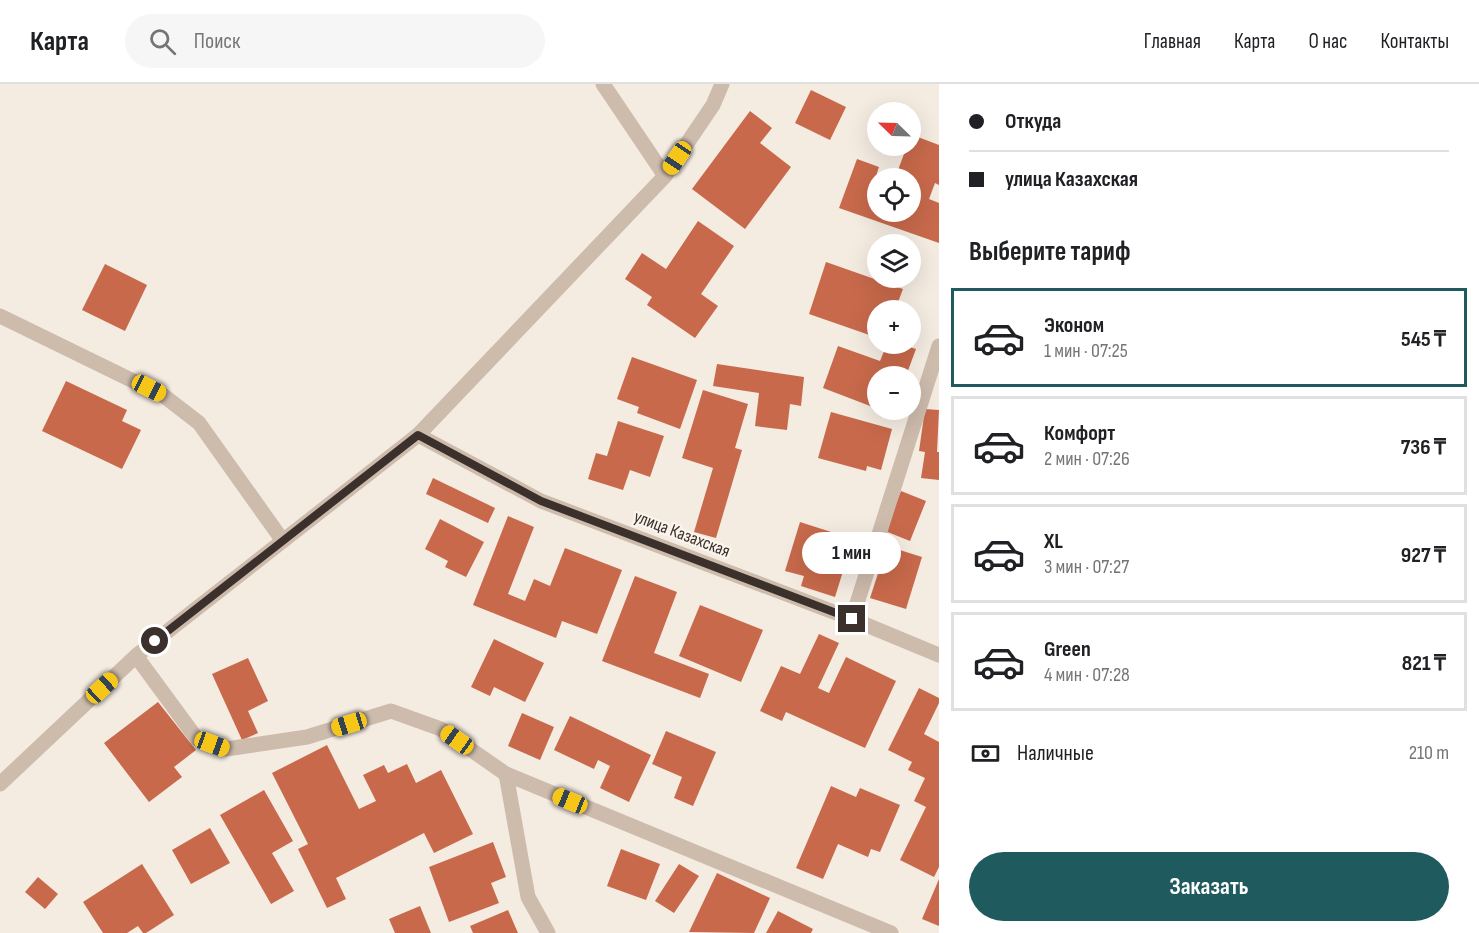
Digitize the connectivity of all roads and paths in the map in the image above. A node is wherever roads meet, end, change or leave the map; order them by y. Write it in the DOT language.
graph roads {
  1 [pos="603,84"];
  2 [pos="722,84"];
  3 [pos="665,176"];
  4 [pos="0,316"];
  5 [pos="939,346"];
  6 [pos="418,435"];
  7 [pos="283,541"];
  8 [pos="852,619"];
  9 [pos="939,655"];
  10 [pos="136,656"];
  11 [pos="506,774"];
  12 [pos="0,784"];
  13 [pos="548,933"];
  14 [pos="891,933"];
  1 -- 3 [label="street"];
  2 -- 3 [label="street"];
  3 -- 6 [label="street"];
  4 -- 7 [label="street"];
  5 -- 8 [label="street"];
  6 -- 7 [label="street"];
  6 -- 8 [label="street, улица Казахская"];
  7 -- 10 [label="street"];
  8 -- 9 [label="street, улица Казахская"];
  10 -- 11 [label="street"];
  10 -- 12 [label="street"];
  11 -- 13 [label="street"];
  11 -- 14 [label="street"];
}
